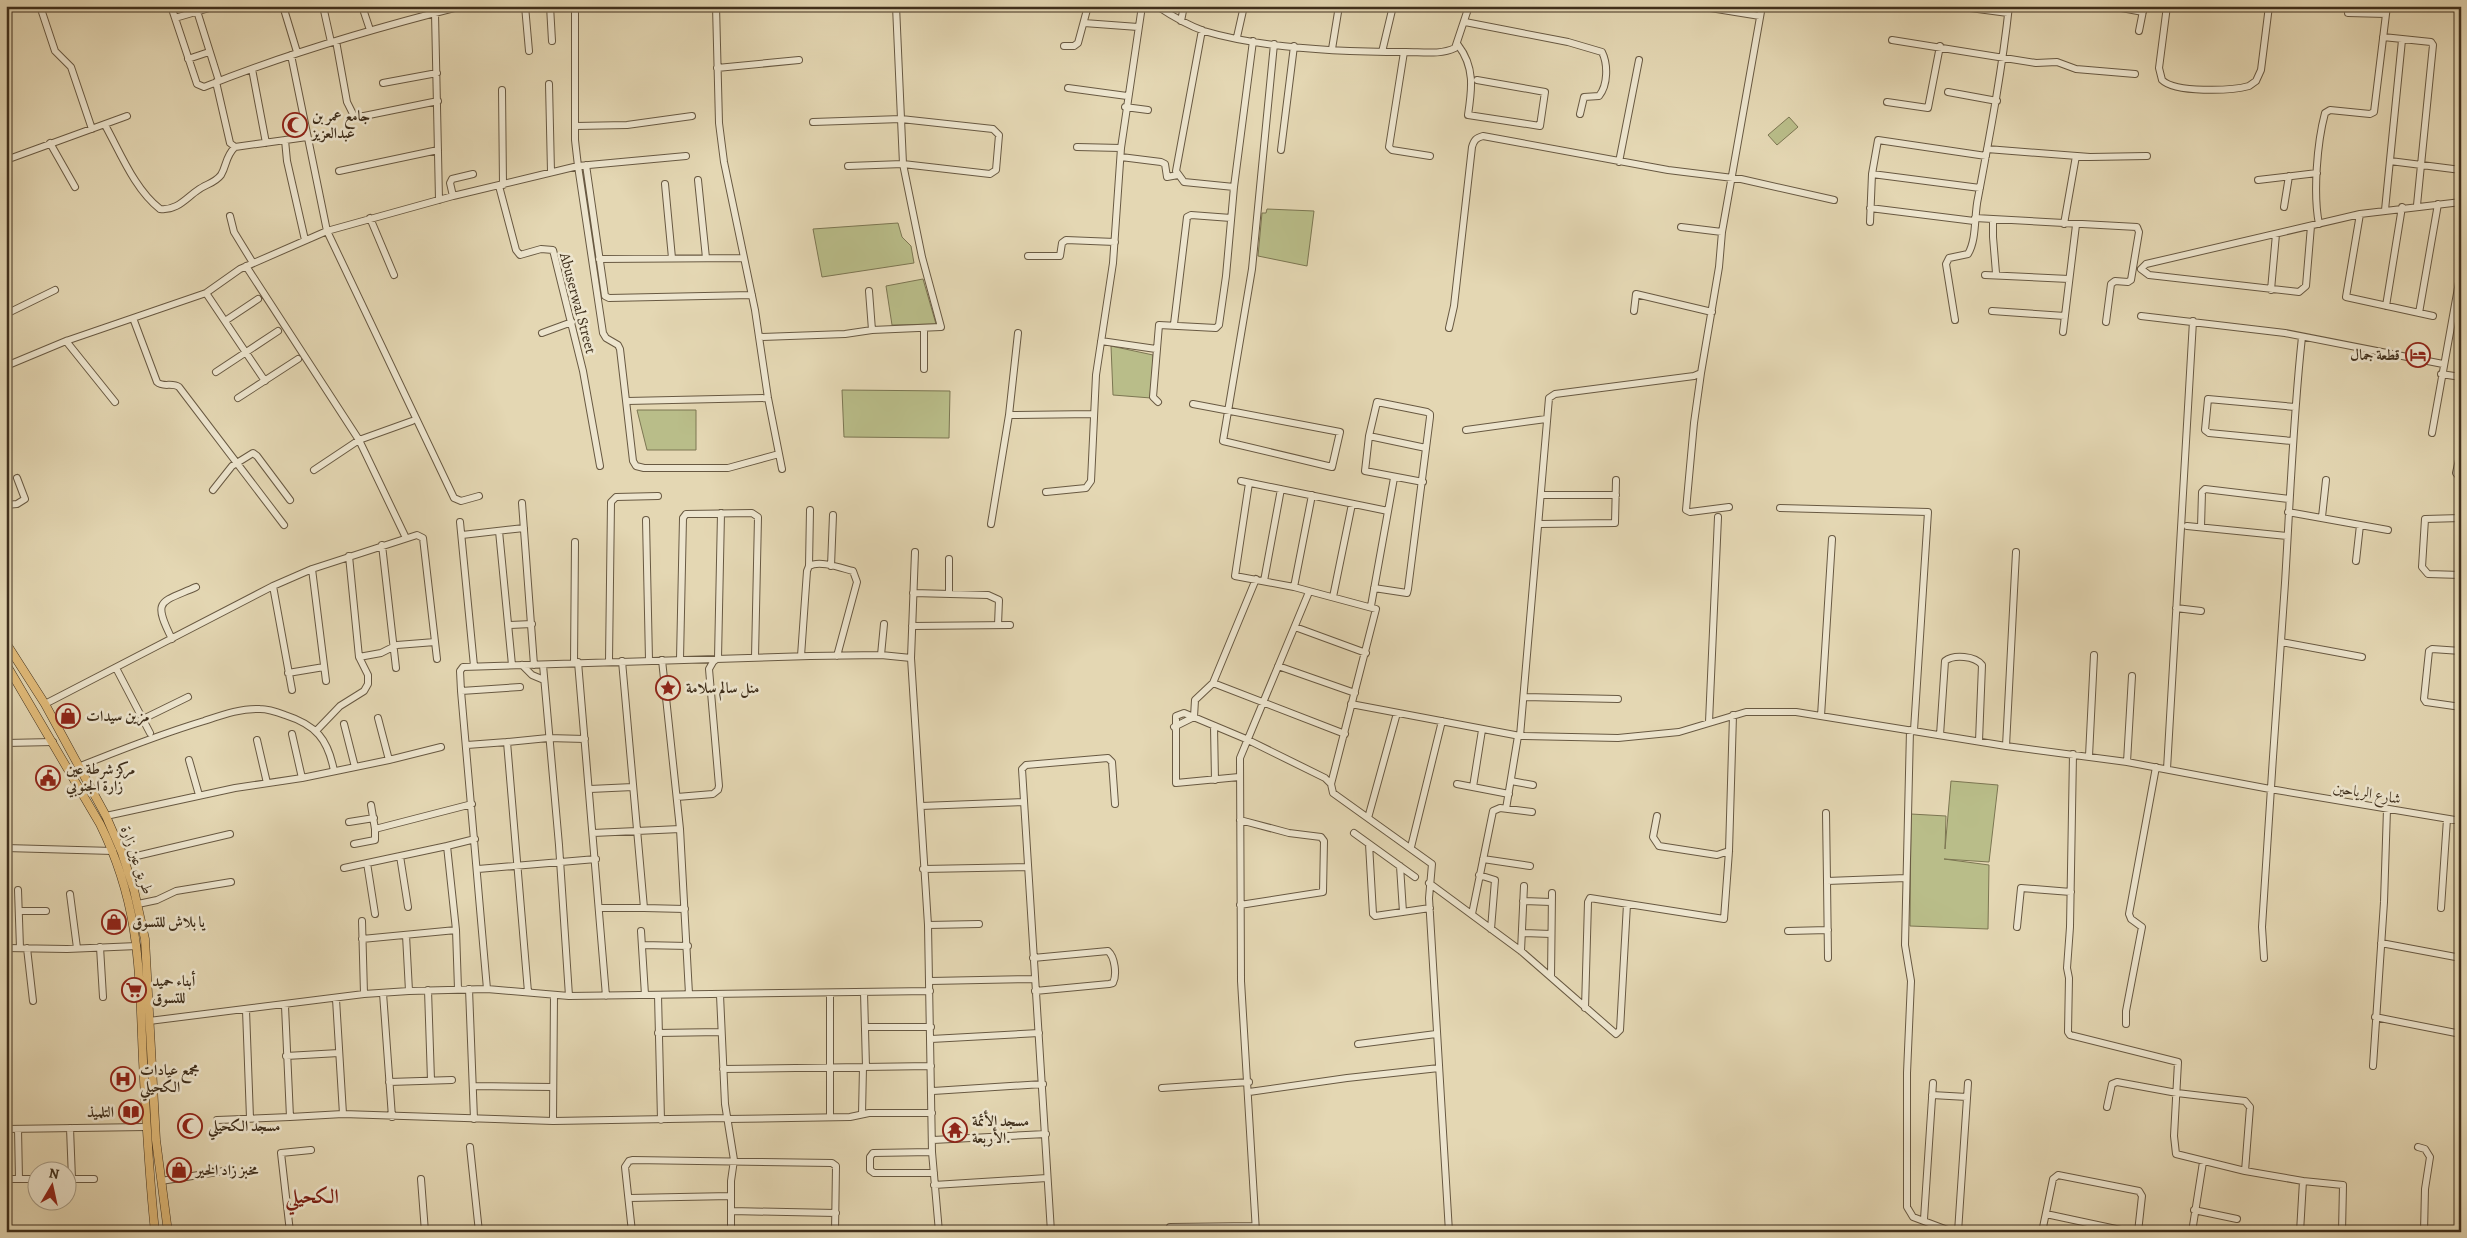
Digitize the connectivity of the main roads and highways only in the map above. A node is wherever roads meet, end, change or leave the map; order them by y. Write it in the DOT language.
graph roads {
  1 [pos="6,644"];
  2 [pos="6,664"];
  3 [pos="40,697"];
  4 [pos="26,701"];
  5 [pos="155,1232"];
  6 [pos="168,1232"];
  1 -- 3 [label="main road, طريق عين زارة"];
  2 -- 4 [label="main road, طريق عين زارة"];
  3 -- 4 [label="main road"];
  3 -- 6 [label="main road, طريق عين زارة"];
  4 -- 5 [label="main road, طريق عين زارة"];
}
